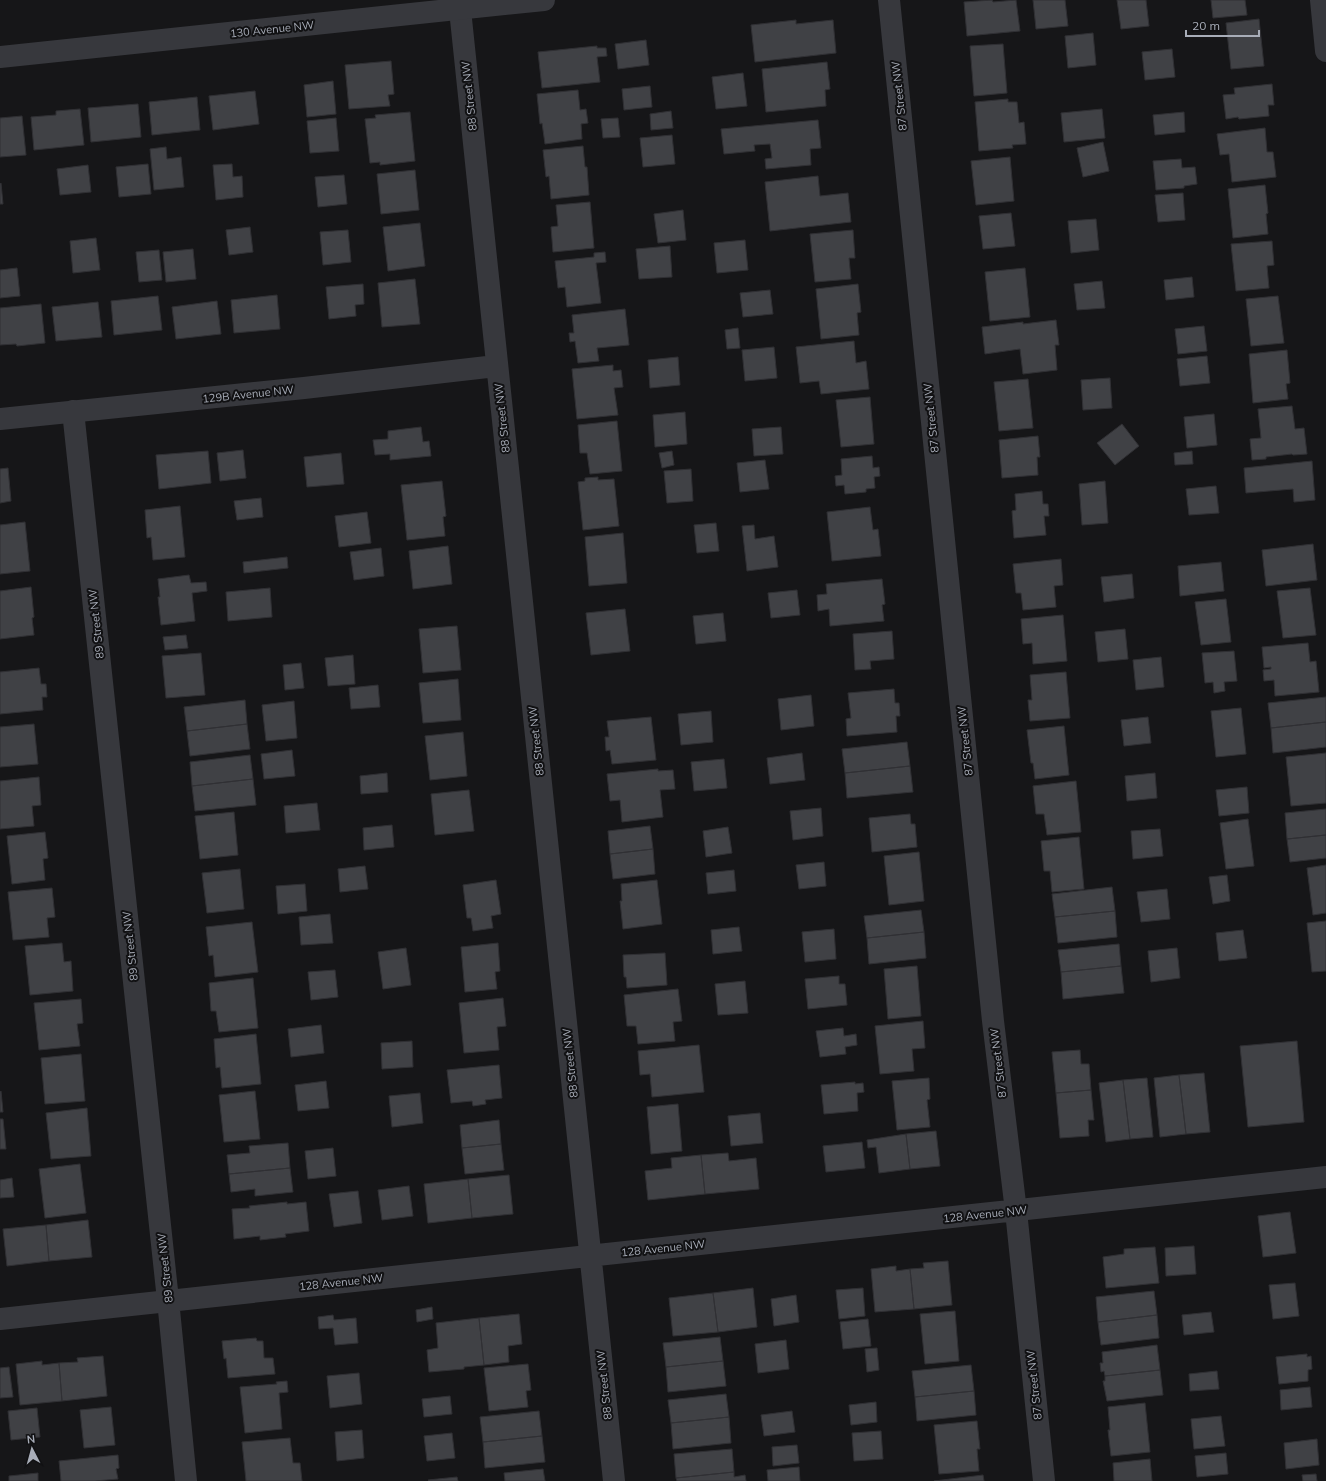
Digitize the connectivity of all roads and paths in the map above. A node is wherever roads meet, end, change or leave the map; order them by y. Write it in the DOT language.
graph roads {
  1 [pos="544,0"];
  2 [pos="889,0"];
  3 [pos="1320,0"];
  4 [pos="459,4"];
  5 [pos="1326,51"];
  6 [pos="0,57"];
  7 [pos="496,366"];
  8 [pos="73,411"];
  9 [pos="0,419"];
  10 [pos="1326,1177"];
  11 [pos="1016,1211"];
  12 [pos="591,1256"];
  13 [pos="168,1300"];
  14 [pos="0,1319"];
  15 [pos="186,1481"];
  16 [pos="614,1481"];
  17 [pos="1044,1481"];
  1 -- 4 [label="street, 130 Avenue NW"];
  2 -- 11 [label="street, 87 Street NW"];
  3 -- 5 [label="street"];
  4 -- 6 [label="street, 130 Avenue NW"];
  4 -- 7 [label="street, 88 Street NW"];
  7 -- 8 [label="street, 129B Avenue NW"];
  7 -- 12 [label="street, 88 Street NW"];
  8 -- 9 [label="street, 129B Avenue NW"];
  8 -- 13 [label="street, 89 Street NW"];
  10 -- 11 [label="street, 128 Avenue NW"];
  11 -- 12 [label="street, 128 Avenue NW"];
  11 -- 17 [label="street, 87 Street NW"];
  12 -- 13 [label="street, 128 Avenue NW"];
  12 -- 16 [label="street, 88 Street NW"];
  13 -- 14 [label="street, 128 Avenue NW"];
  13 -- 15 [label="street, 89 Street NW"];
}
